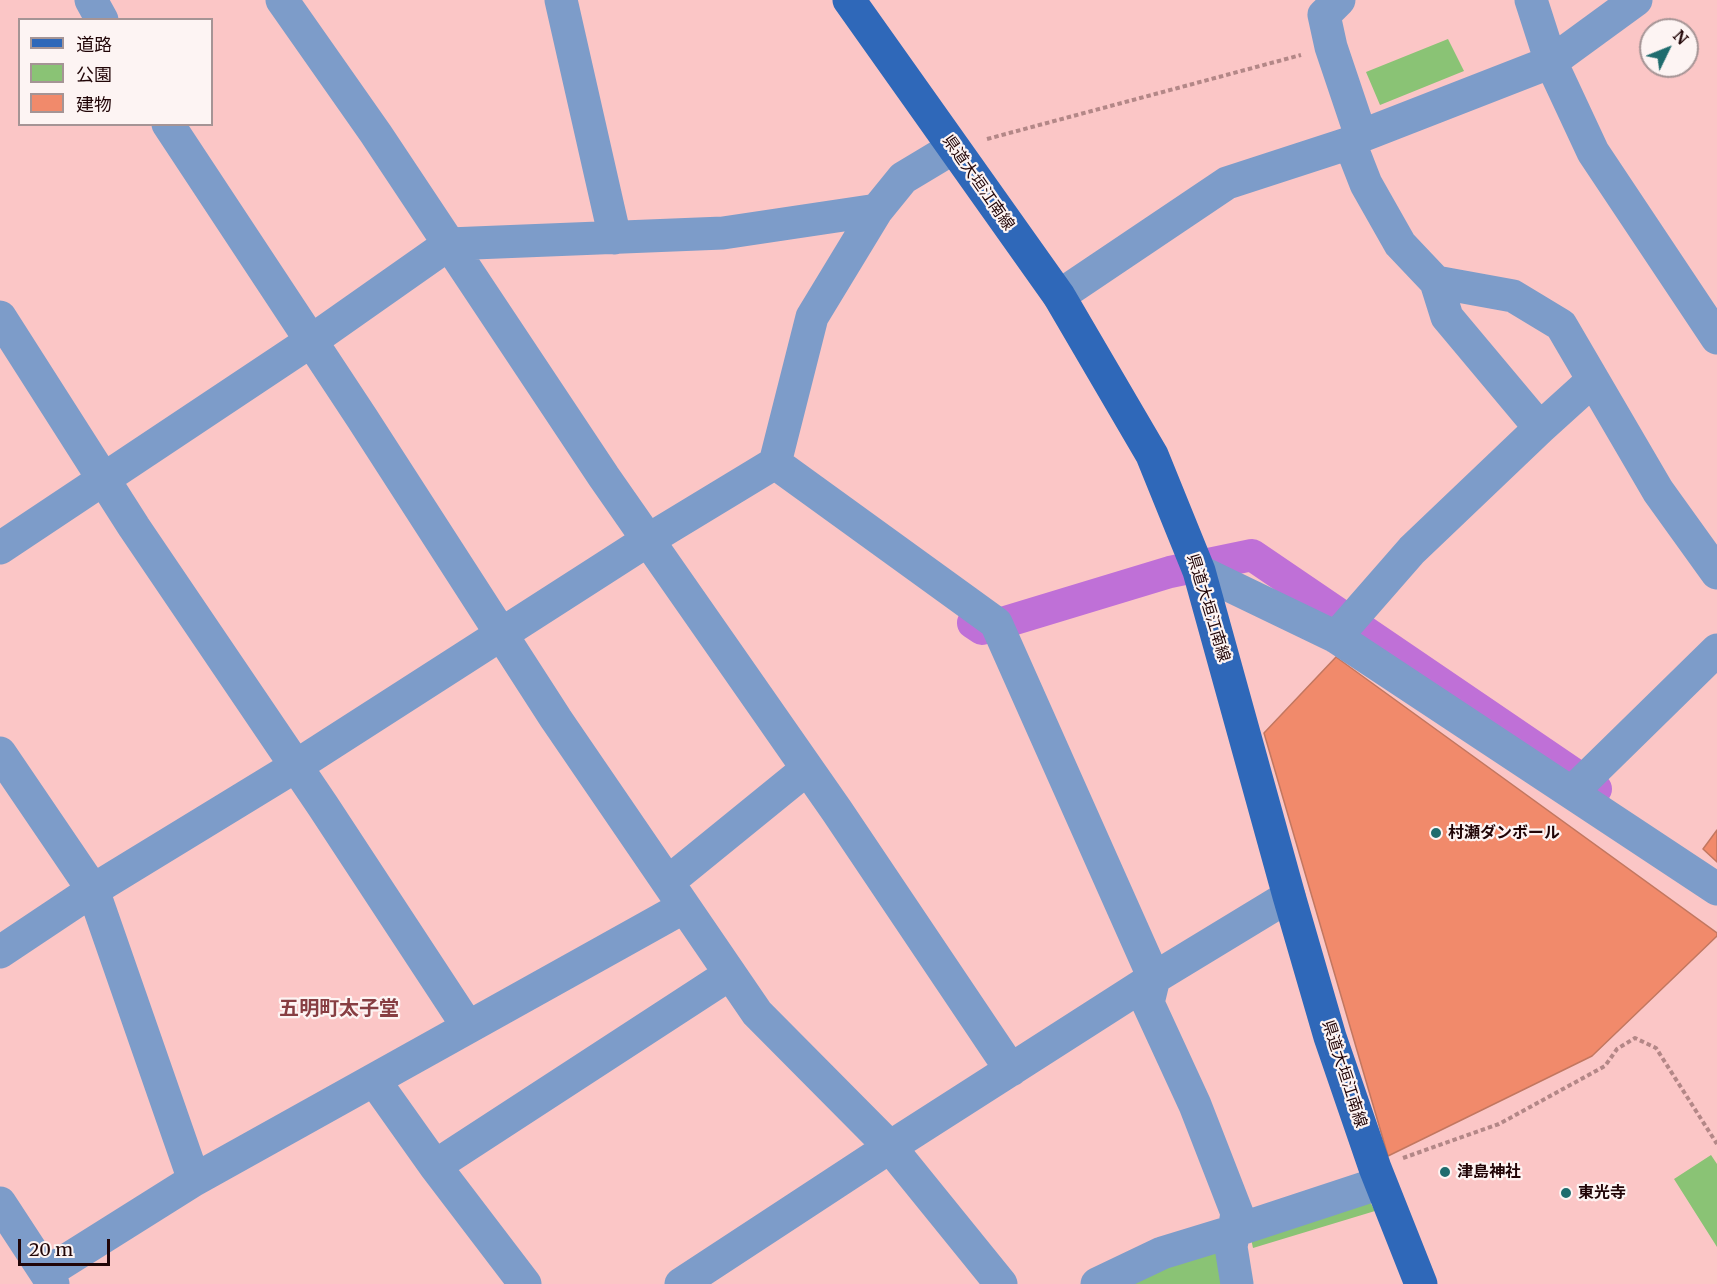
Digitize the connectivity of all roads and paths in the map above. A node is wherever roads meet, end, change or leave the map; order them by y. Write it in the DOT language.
graph roads {
  1 [pos="91,0"];
  2 [pos="282,0"];
  3 [pos="561,0"];
  4 [pos="849,0"];
  5 [pos="1339,0"];
  6 [pos="1531,0"];
  7 [pos="1636,0"];
  8 [pos="101,18"];
  9 [pos="1331,47"];
  10 [pos="1551,62"];
  11 [pos="169,126"];
  12 [pos="1355,139"];
  13 [pos="953,148"];
  14 [pos="877,210"];
  15 [pos="615,238"];
  16 [pos="449,244"];
  17 [pos="1436,282"];
  18 [pos="1059,296"];
  19 [pos="0,317"];
  20 [pos="1717,338"];
  21 [pos="311,341"];
  22 [pos="1593,380"];
  23 [pos="1540,428"];
  24 [pos="774,463"];
  25 [pos="104,480"];
  26 [pos="648,540"];
  27 [pos="0,548"];
  28 [pos="1199,572"];
  29 [pos="1717,573"];
  30 [pos="501,634"];
  31 [pos="1336,637"];
  32 [pos="1717,650"];
  33 [pos="0,753"];
  34 [pos="296,766"];
  35 [pos="807,769"];
  36 [pos="1572,792"];
  37 [pos="1717,888"];
  38 [pos="93,890"];
  39 [pos="676,894"];
  40 [pos="1289,897"];
  41 [pos="0,952"];
  42 [pos="730,974"];
  43 [pos="1154,978"];
  44 [pos="468,1027"];
  45 [pos="1011,1070"];
  46 [pos="374,1080"];
  47 [pos="1717,1144"];
  48 [pos="890,1147"];
  49 [pos="435,1166"];
  50 [pos="1377,1175"];
  51 [pos="194,1180"];
  52 [pos="0,1203"];
  53 [pos="1234,1232"];
  54 [pos="50,1278"];
  55 [pos="520,1282"];
  56 [pos="681,1284"];
  57 [pos="1001,1284"];
  58 [pos="1097,1284"];
  59 [pos="1237,1284"];
  60 [pos="1421,1284"];
  1 -- 8 [label="street"];
  2 -- 16 [label="street"];
  3 -- 15 [label="street"];
  4 -- 13 [label="main road, 県道大垣江南線"];
  5 -- 9 [label="street"];
  6 -- 10 [label="street"];
  7 -- 10 [label="street"];
  9 -- 12 [label="street"];
  9 -- 13 [label="path"];
  10 -- 12 [label="street"];
  10 -- 20 [label="street"];
  11 -- 21 [label="street"];
  12 -- 17 [label="street"];
  12 -- 18 [label="street"];
  13 -- 14 [label="street"];
  13 -- 18 [label="main road, 県道大垣江南線"];
  14 -- 15 [label="street"];
  14 -- 24 [label="street"];
  15 -- 16 [label="street"];
  16 -- 21 [label="street"];
  16 -- 26 [label="street"];
  17 -- 22 [label="street"];
  17 -- 23 [label="street"];
  18 -- 28 [label="main road, 県道大垣江南線"];
  19 -- 25 [label="street"];
  21 -- 25 [label="street"];
  21 -- 30 [label="street"];
  22 -- 23 [label="street"];
  22 -- 29 [label="street"];
  23 -- 31 [label="street"];
  24 -- 26 [label="street"];
  24 -- 43 [label="street"];
  25 -- 27 [label="street"];
  25 -- 34 [label="street"];
  26 -- 30 [label="street"];
  26 -- 35 [label="street"];
  28 -- 31 [label="street"];
  28 -- 40 [label="main road, 県道大垣江南線"];
  30 -- 34 [label="street"];
  30 -- 39 [label="street"];
  31 -- 36 [label="street"];
  32 -- 36 [label="street"];
  33 -- 38 [label="street"];
  34 -- 38 [label="street"];
  34 -- 44 [label="street"];
  35 -- 39 [label="street"];
  35 -- 45 [label="street"];
  36 -- 37 [label="street"];
  38 -- 41 [label="street"];
  38 -- 51 [label="street"];
  39 -- 42 [label="street"];
  39 -- 44 [label="street"];
  40 -- 43 [label="street"];
  40 -- 50 [label="main road, 県道大垣江南線"];
  42 -- 48 [label="street"];
  42 -- 49 [label="street"];
  43 -- 45 [label="street"];
  43 -- 53 [label="street"];
  44 -- 46 [label="street"];
  45 -- 48 [label="street"];
  46 -- 49 [label="street"];
  46 -- 51 [label="street"];
  47 -- 50 [label="path"];
  48 -- 56 [label="street"];
  48 -- 57 [label="street"];
  49 -- 55 [label="street"];
  50 -- 53 [label="street"];
  50 -- 60 [label="main road, 県道大垣江南線"];
  51 -- 54 [label="street"];
  52 -- 54 [label="street"];
  53 -- 58 [label="street"];
  53 -- 59 [label="street"];
}
